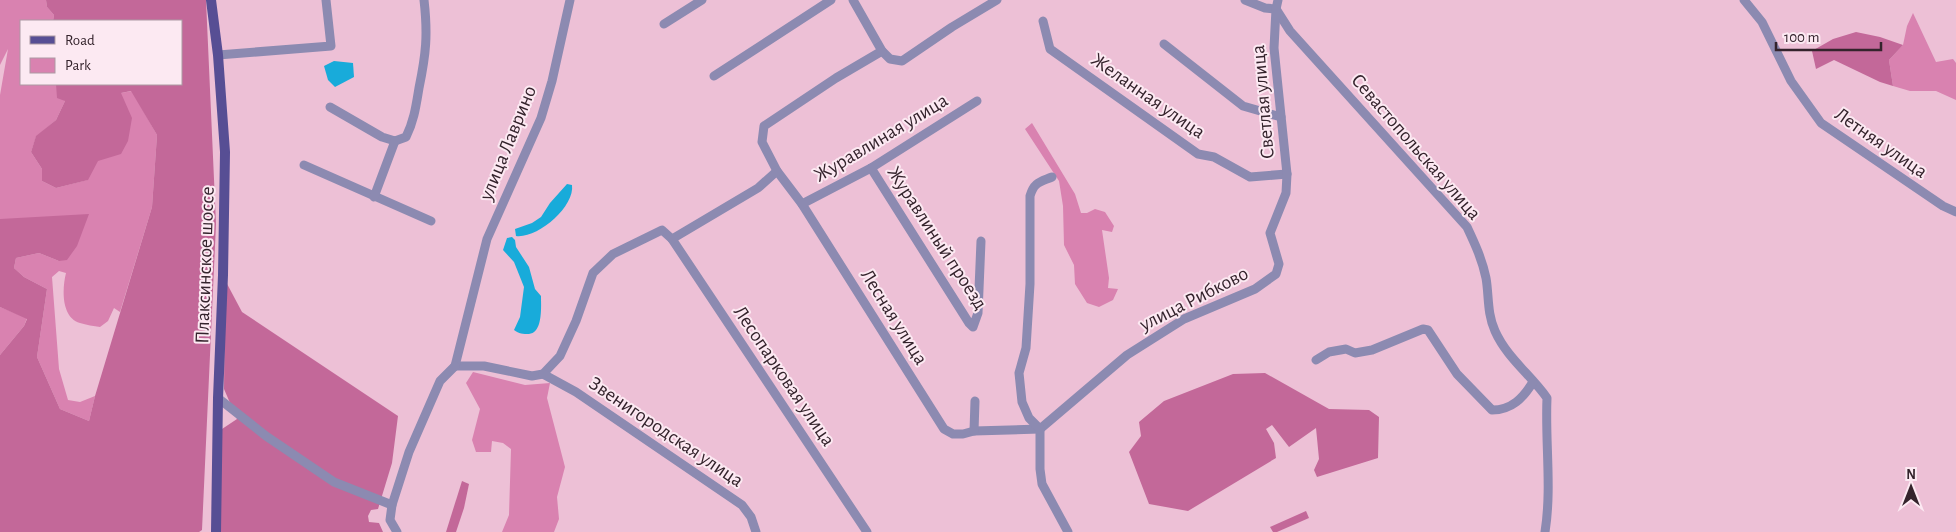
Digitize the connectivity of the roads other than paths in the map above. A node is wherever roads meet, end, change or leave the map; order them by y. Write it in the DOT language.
graph roads {
  1 [pos="211,0"];
  2 [pos="326,0"];
  3 [pos="424,0"];
  4 [pos="570,0"];
  5 [pos="702,0"];
  6 [pos="831,0"];
  7 [pos="853,0"];
  8 [pos="998,0"];
  9 [pos="1245,0"];
  10 [pos="1744,0"];
  11 [pos="1277,4"];
  12 [pos="1043,21"];
  13 [pos="664,24"];
  14 [pos="1164,44"];
  15 [pos="882,51"];
  16 [pos="218,55"];
  17 [pos="714,76"];
  18 [pos="977,101"];
  19 [pos="330,107"];
  20 [pos="1281,117"];
  21 [pos="395,141"];
  22 [pos="304,165"];
  23 [pos="871,168"];
  24 [pos="778,171"];
  25 [pos="1287,174"];
  26 [pos="1052,177"];
  27 [pos="1286,193"];
  28 [pos="374,196"];
  29 [pos="802,204"];
  30 [pos="1956,212"];
  31 [pos="431,221"];
  32 [pos="672,239"];
  33 [pos="981,241"];
  34 [pos="1316,360"];
  35 [pos="455,366"];
  36 [pos="543,374"];
  37 [pos="1533,382"];
  38 [pos="218,398"];
  39 [pos="975,401"];
  40 [pos="1040,429"];
  41 [pos="974,430"];
  42 [pos="392,505"];
  43 [pos="216,532"];
  44 [pos="397,532"];
  45 [pos="756,532"];
  46 [pos="867,532"];
  47 [pos="1068,532"];
  48 [pos="1545,532"];
  1 -- 16 [label="main road, Плаксинское шоссе"];
  2 -- 16 [label="street"];
  3 -- 21 [label="street"];
  4 -- 35 [label="street, улица Лаврино"];
  5 -- 13 [label="street"];
  6 -- 17 [label="street"];
  7 -- 15 [label="street"];
  8 -- 15 [label="street"];
  9 -- 11 [label="street"];
  10 -- 30 [label="street, Летняя улица"];
  11 -- 20 [label="street, Светлая улица"];
  11 -- 37 [label="street, Севастопольская улица"];
  12 -- 25 [label="street, Желанная улица"];
  14 -- 20 [label="street"];
  15 -- 24 [label="street, Лесная улица"];
  16 -- 38 [label="main road, Плаксинское шоссе"];
  18 -- 23 [label="street, Журавлиная улица"];
  19 -- 21 [label="street"];
  20 -- 25 [label="street, Светлая улица"];
  21 -- 28 [label="street"];
  22 -- 28 [label="street"];
  23 -- 29 [label="street, Журавлиная улица"];
  23 -- 33 [label="street, Журавлиный проезд"];
  24 -- 29 [label="street, Лесная улица"];
  24 -- 32 [label="street"];
  25 -- 27 [label="street, Светлая улица"];
  26 -- 40 [label="street"];
  27 -- 40 [label="street, улица Рибково"];
  28 -- 31 [label="street"];
  29 -- 41 [label="street, Лесная улица"];
  32 -- 36 [label="street"];
  32 -- 46 [label="street, Лесопарковая улица"];
  34 -- 37 [label="street"];
  35 -- 36 [label="street"];
  35 -- 42 [label="street"];
  36 -- 45 [label="street, Звенигородская улица"];
  37 -- 48 [label="street, Севастопольская улица"];
  38 -- 42 [label="street"];
  38 -- 43 [label="main road, Плаксинское шоссе"];
  39 -- 41 [label="street"];
  40 -- 41 [label="street, Лесная улица"];
  40 -- 47 [label="street"];
  42 -- 44 [label="street"];
}
